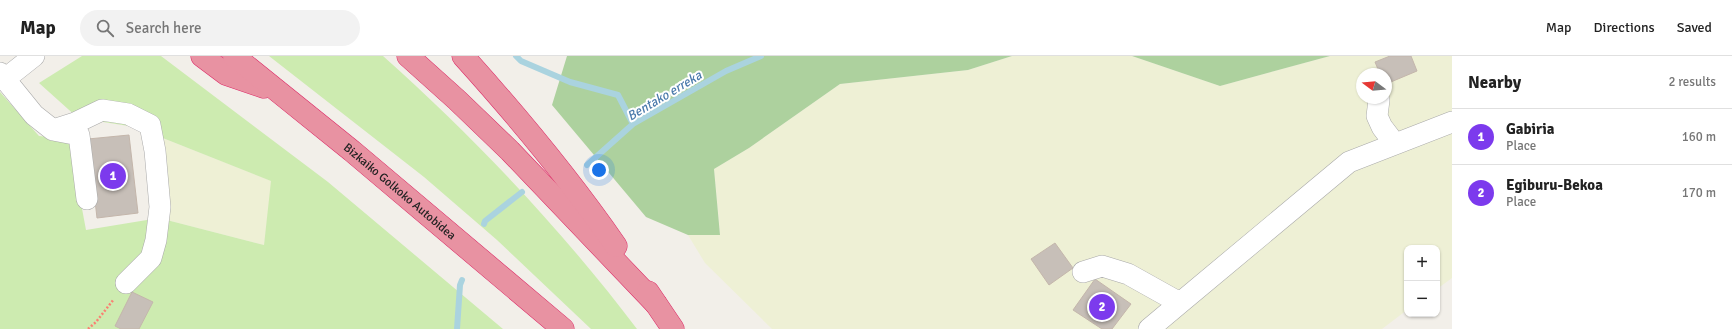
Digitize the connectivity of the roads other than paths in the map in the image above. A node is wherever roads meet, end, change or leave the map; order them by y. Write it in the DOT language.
graph roads {
  1 [pos="202,56"];
  2 [pos="234,56"];
  3 [pos="408,56"];
  4 [pos="463,56"];
  5 [pos="28,60"];
  6 [pos="2,76"];
  7 [pos="277,91"];
  8 [pos="1378,104"];
  9 [pos="1452,122"];
  10 [pos="53,130"];
  11 [pos="1395,144"];
  12 [pos="86,199"];
  13 [pos="1083,272"];
  14 [pos="126,283"];
  15 [pos="1180,303"];
  16 [pos="656,304"];
  17 [pos="563,329"];
  18 [pos="673,329"];
  19 [pos="1149,329"];
  1 -- 7 [label="highway"];
  2 -- 7 [label="highway, Bizkaiko Golkoko Autobidea"];
  3 -- 16 [label="highway"];
  4 -- 16 [label="highway"];
  5 -- 6 [label="street"];
  6 -- 10 [label="street"];
  7 -- 17 [label="highway, Bizkaiko Golkoko Autobidea"];
  8 -- 11 [label="street"];
  9 -- 11 [label="street"];
  10 -- 12 [label="street"];
  10 -- 14 [label="street"];
  11 -- 15 [label="street"];
  13 -- 15 [label="street"];
  15 -- 19 [label="street"];
  16 -- 18 [label="highway"];
}
